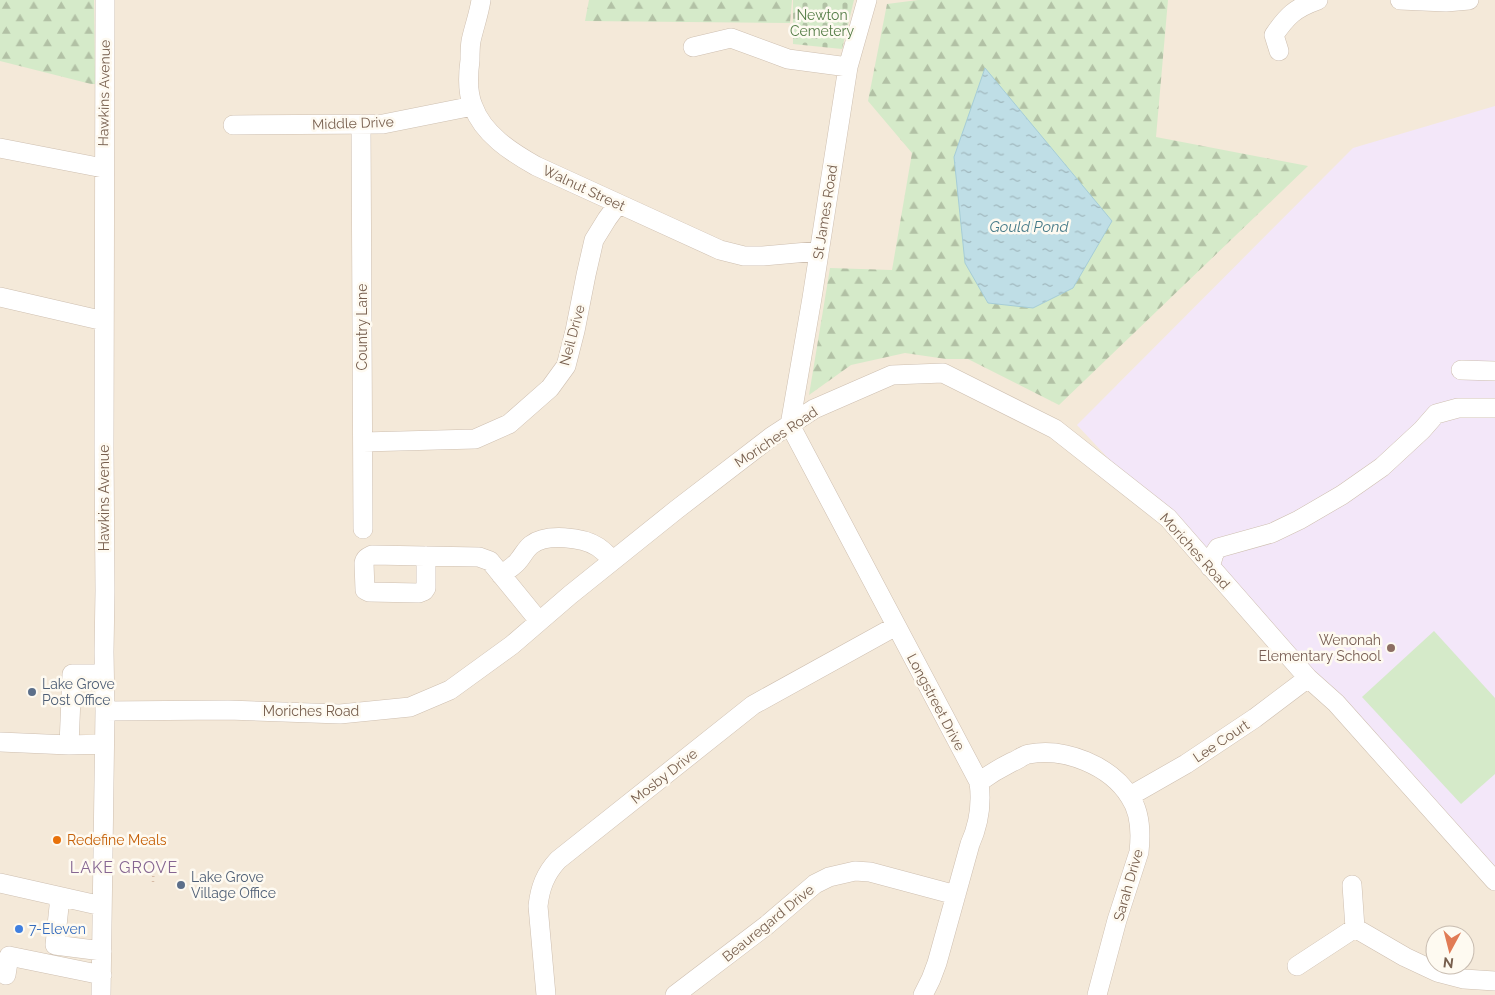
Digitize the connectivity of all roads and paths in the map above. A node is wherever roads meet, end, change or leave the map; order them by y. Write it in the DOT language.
graph roads {
  1 [pos="105,0"];
  2 [pos="481,0"];
  3 [pos="867,0"];
  4 [pos="1318,0"];
  5 [pos="1400,0"];
  6 [pos="1469,0"];
  7 [pos="693,47"];
  8 [pos="1279,51"];
  9 [pos="848,67"];
  10 [pos="473,106"];
  11 [pos="361,124"];
  12 [pos="233,125"];
  13 [pos="0,148"];
  14 [pos="104,168"];
  15 [pos="618,204"];
  16 [pos="819,251"];
  17 [pos="0,296"];
  18 [pos="104,322"];
  19 [pos="1461,370"];
  20 [pos="1495,371"];
  21 [pos="1495,408"];
  22 [pos="790,425"];
  23 [pos="363,442"];
  24 [pos="364,529"];
  25 [pos="426,556"];
  26 [pos="613,560"];
  27 [pos="1210,567"];
  28 [pos="501,574"];
  29 [pos="540,621"];
  30 [pos="896,626"];
  31 [pos="104,674"];
  32 [pos="1308,678"];
  33 [pos="105,711"];
  34 [pos="0,742"];
  35 [pos="104,744"];
  36 [pos="69,745"];
  37 [pos="979,782"];
  38 [pos="1130,796"];
  39 [pos="172,862"];
  40 [pos="1495,881"];
  41 [pos="153,882"];
  42 [pos="0,883"];
  43 [pos="1352,885"];
  44 [pos="956,895"];
  45 [pos="60,897"];
  46 [pos="102,906"];
  47 [pos="1355,928"];
  48 [pos="102,951"];
  49 [pos="1297,966"];
  50 [pos="102,974"];
  51 [pos="6,975"];
  52 [pos="1495,981"];
  53 [pos="102,995"];
  54 [pos="546,995"];
  55 [pos="675,995"];
  56 [pos="923,995"];
  57 [pos="1097,995"];
  1 -- 14 [label="street, Hawkins Avenue"];
  2 -- 10 [label="street, Walnut Street"];
  3 -- 9 [label="street, St James Road"];
  4 -- 8 [label="street"];
  5 -- 6 [label="street"];
  7 -- 9 [label="street"];
  9 -- 16 [label="street, St James Road"];
  10 -- 11 [label="street, Middle Drive"];
  10 -- 15 [label="street, Walnut Street"];
  11 -- 12 [label="street, Middle Drive"];
  11 -- 23 [label="street, Country Lane"];
  13 -- 14 [label="street"];
  14 -- 18 [label="street, Hawkins Avenue"];
  15 -- 16 [label="street, Walnut Street"];
  15 -- 23 [label="street, Neil Drive"];
  16 -- 22 [label="street, St James Road"];
  17 -- 18 [label="street"];
  18 -- 31 [label="street, Hawkins Avenue"];
  19 -- 20 [label="street"];
  21 -- 27 [label="street"];
  22 -- 26 [label="street, Moriches Road"];
  22 -- 27 [label="street, Moriches Road"];
  22 -- 30 [label="street, Longstreet Drive"];
  23 -- 24 [label="street, Country Lane"];
  25 -- 28 [label="street"];
  26 -- 28 [label="street"];
  26 -- 29 [label="street, Moriches Road"];
  27 -- 32 [label="street, Moriches Road"];
  28 -- 29 [label="street"];
  29 -- 33 [label="street, Moriches Road"];
  30 -- 37 [label="street, Longstreet Drive"];
  30 -- 54 [label="street, Mosby Drive"];
  31 -- 33 [label="street, Hawkins Avenue"];
  31 -- 36 [label="street"];
  32 -- 38 [label="street, Lee Court"];
  32 -- 40 [label="street, Moriches Road"];
  33 -- 35 [label="street, Hawkins Avenue"];
  34 -- 36 [label="street"];
  35 -- 36 [label="street"];
  35 -- 46 [label="street, Hawkins Avenue"];
  37 -- 38 [label="street, Sarah Drive"];
  37 -- 44 [label="street, Longstreet Drive"];
  38 -- 57 [label="street, Sarah Drive"];
  39 -- 41 [label="path"];
  42 -- 45 [label="street"];
  43 -- 47 [label="street"];
  44 -- 55 [label="street, Beauregard Drive"];
  44 -- 56 [label="street, Longstreet Drive"];
  45 -- 46 [label="street"];
  45 -- 48 [label="street"];
  46 -- 48 [label="street, Hawkins Avenue"];
  47 -- 49 [label="street"];
  47 -- 52 [label="street"];
  48 -- 50 [label="street, Hawkins Avenue"];
  50 -- 51 [label="street"];
  50 -- 53 [label="street, Hawkins Avenue"];
}
